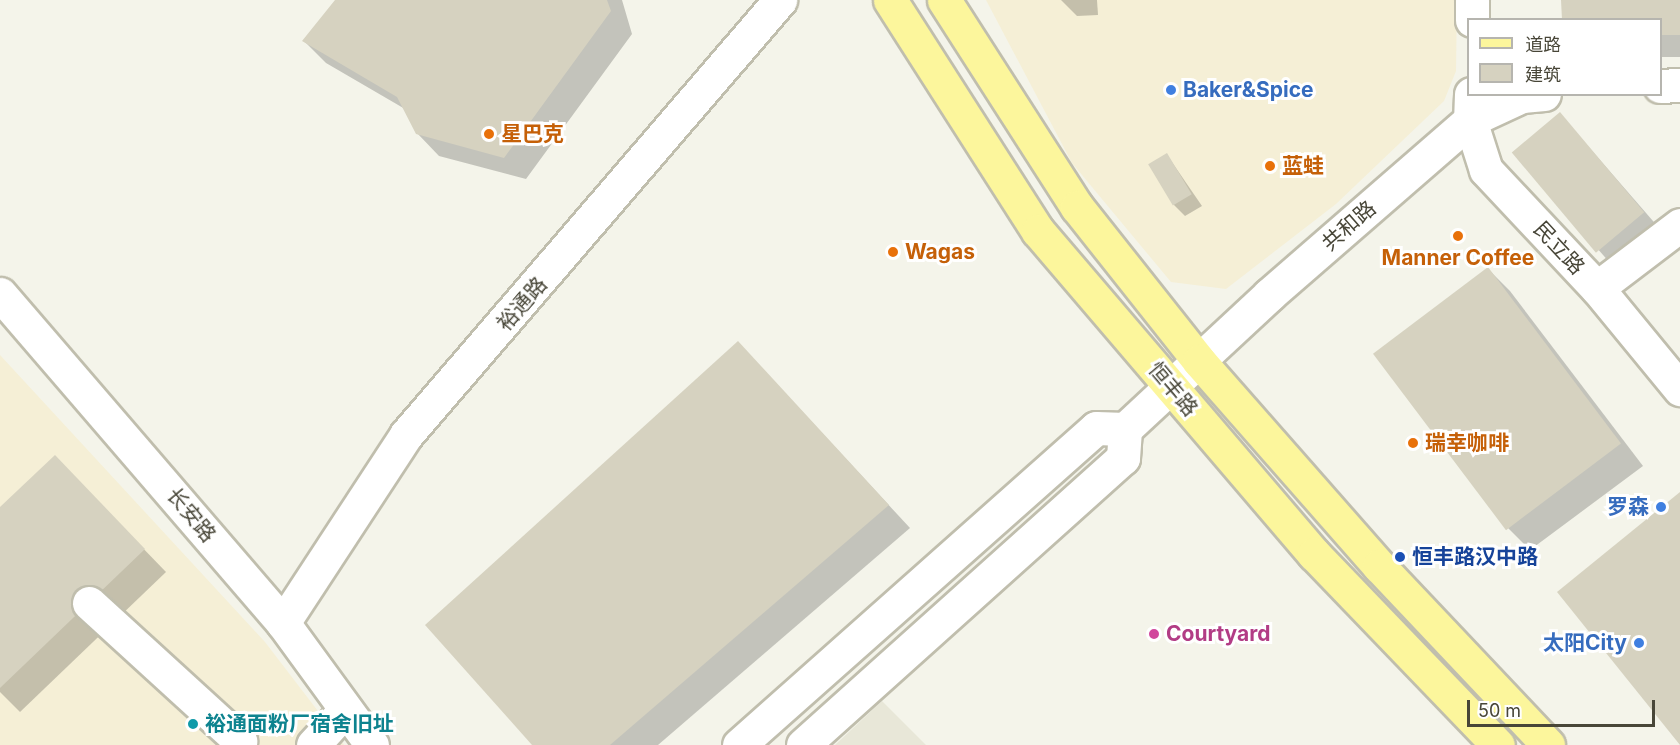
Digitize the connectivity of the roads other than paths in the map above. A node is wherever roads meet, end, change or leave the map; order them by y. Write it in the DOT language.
graph roads {
  1 [pos="780,0"];
  2 [pos="890,0"];
  3 [pos="944,0"];
  4 [pos="1472,0"];
  5 [pos="1472,18"];
  6 [pos="1680,85"];
  7 [pos="1662,86"];
  8 [pos="1522,96"];
  9 [pos="1471,107"];
  10 [pos="1680,225"];
  11 [pos="1597,288"];
  12 [pos="0,294"];
  13 [pos="1198,361"];
  14 [pos="1171,388"];
  15 [pos="1680,388"];
  16 [pos="1125,429"];
  17 [pos="89,603"];
  18 [pos="283,623"];
  19 [pos="345,710"];
  20 [pos="240,741"];
  21 [pos="313,745"];
  22 [pos="372,745"];
  23 [pos="739,745"];
  24 [pos="803,745"];
  25 [pos="1498,745"];
  26 [pos="1548,745"];
  1 -- 18 [label="street, 裕通路"];
  2 -- 14 [label="main road, 恒丰路"];
  3 -- 13 [label="main road, 恒丰路"];
  4 -- 5 [label="street"];
  6 -- 7 [label="street"];
  8 -- 9 [label="street, 共和路"];
  9 -- 11 [label="street, 民立路"];
  9 -- 13 [label="street, 共和路"];
  10 -- 11 [label="street"];
  11 -- 15 [label="street, 民立路"];
  12 -- 18 [label="street, 长安路"];
  13 -- 14 [label="street, 共和路"];
  13 -- 26 [label="main road, 恒丰路"];
  14 -- 16 [label="street, 共和路"];
  14 -- 25 [label="main road, 恒丰路"];
  16 -- 23 [label="street"];
  16 -- 24 [label="street"];
  17 -- 20 [label="street"];
  18 -- 19 [label="street, 长安路"];
  19 -- 21 [label="street"];
  19 -- 22 [label="street, 长安路"];
}
